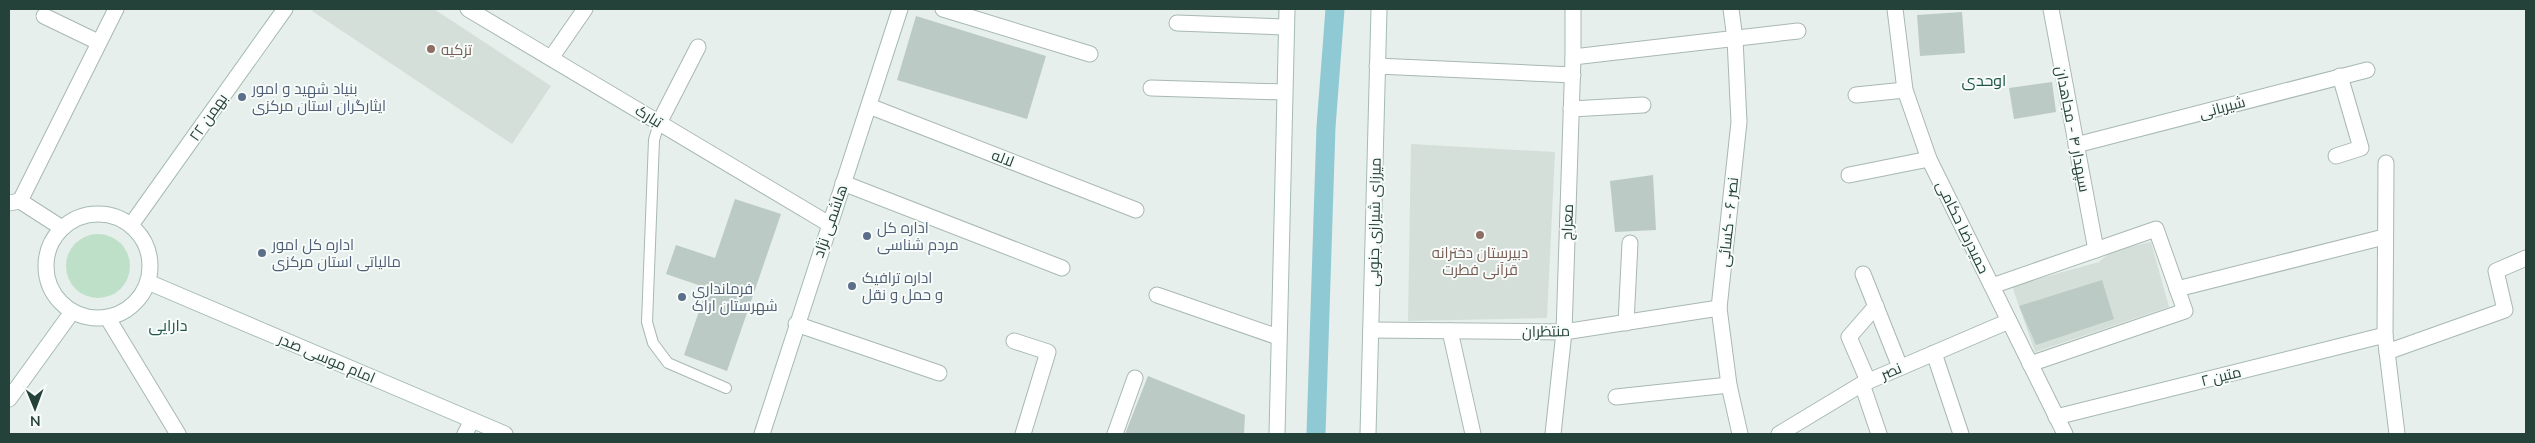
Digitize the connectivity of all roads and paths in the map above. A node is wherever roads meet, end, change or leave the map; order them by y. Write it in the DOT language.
graph roads {
  1 [pos="116,9"];
  2 [pos="285,9"];
  3 [pos="468,9"];
  4 [pos="585,9"];
  5 [pos="900,9"];
  6 [pos="944,9"];
  7 [pos="1287,9"];
  8 [pos="1378,9"];
  9 [pos="1573,9"];
  10 [pos="1730,9"];
  11 [pos="1895,9"];
  12 [pos="2051,9"];
  13 [pos="44,16"];
  14 [pos="1177,23"];
  15 [pos="1286,27"];
  16 [pos="1798,31"];
  17 [pos="1735,39"];
  18 [pos="98,42"];
  19 [pos="698,48"];
  20 [pos="1090,54"];
  21 [pos="1574,57"];
  22 [pos="551,58"];
  23 [pos="1377,66"];
  24 [pos="2367,70"];
  25 [pos="1572,75"];
  26 [pos="2340,76"];
  27 [pos="1151,88"];
  28 [pos="1905,90"];
  29 [pos="1284,92"];
  30 [pos="1856,95"];
  31 [pos="1643,105"];
  32 [pos="869,106"];
  33 [pos="1571,109"];
  34 [pos="659,123"];
  35 [pos="2076,145"];
  36 [pos="2336,156"];
  37 [pos="1929,159"];
  38 [pos="2386,163"];
  39 [pos="1849,175"];
  40 [pos="843,183"];
  41 [pos="14,202"];
  42 [pos="1136,210"];
  43 [pos="829,224"];
  44 [pos="131,225"];
  45 [pos="62,228"];
  46 [pos="2384,237"];
  47 [pos="1630,243"];
  48 [pos="2096,250"];
  49 [pos="2526,258"];
  50 [pos="1062,268"];
  51 [pos="1864,274"];
  52 [pos="148,282"];
  53 [pos="1992,286"];
  54 [pos="2177,289"];
  55 [pos="1157,295"];
  56 [pos="1876,306"];
  57 [pos="1719,308"];
  58 [pos="72,312"];
  59 [pos="107,317"];
  60 [pos="2009,321"];
  61 [pos="1626,323"];
  62 [pos="796,324"];
  63 [pos="1371,330"];
  64 [pos="1450,331"];
  65 [pos="1564,332"];
  66 [pos="2385,335"];
  67 [pos="1278,336"];
  68 [pos="1014,340"];
  69 [pos="2387,352"];
  70 [pos="1934,353"];
  71 [pos="2030,364"];
  72 [pos="1900,367"];
  73 [pos="939,373"];
  74 [pos="1134,378"];
  75 [pos="1865,382"];
  76 [pos="1729,385"];
  77 [pos="726,388"];
  78 [pos="1616,397"];
  79 [pos="9,399"];
  80 [pos="2056,417"];
  81 [pos="472,420"];
  82 [pos="178,434"];
  83 [pos="465,434"];
  84 [pos="506,434"];
  85 [pos="762,434"];
  86 [pos="1023,434"];
  87 [pos="1115,434"];
  88 [pos="1277,434"];
  89 [pos="1368,434"];
  90 [pos="1474,434"];
  91 [pos="1552,434"];
  92 [pos="1740,434"];
  93 [pos="1779,434"];
  94 [pos="1879,434"];
  95 [pos="1961,434"];
  96 [pos="2065,434"];
  97 [pos="2398,434"];
  1 -- 18 [label="street"];
  2 -- 44 [label="street, ۲۲ بهمن"];
  3 -- 22 [label="street, تبارک"];
  4 -- 22 [label="street"];
  5 -- 32 [label="street, هاشمی نژاد"];
  6 -- 20 [label="street"];
  7 -- 15 [label="street"];
  8 -- 23 [label="street, میرزای شیرازی جنوبی"];
  9 -- 21 [label="street, معراج"];
  10 -- 17 [label="street, نصر ۶ - کسائی"];
  11 -- 28 [label="street, حمیدرضا حکامی"];
  12 -- 35 [label="street, سپهدار ۴ - مجاهدان"];
  13 -- 18 [label="street"];
  14 -- 15 [label="street"];
  15 -- 29 [label="street"];
  16 -- 17 [label="street"];
  17 -- 21 [label="street"];
  17 -- 57 [label="street, نصر ۶ - کسائی"];
  18 -- 41 [label="street"];
  19 -- 34 [label="street"];
  21 -- 25 [label="street, معراج"];
  22 -- 34 [label="street, تبارک"];
  23 -- 25 [label="street"];
  23 -- 63 [label="street, میرزای شیرازی جنوبی"];
  24 -- 26 [label="street, شیربانی"];
  25 -- 33 [label="street, معراج"];
  26 -- 35 [label="street, شیربانی"];
  26 -- 36 [label="street"];
  27 -- 29 [label="street"];
  28 -- 30 [label="street"];
  28 -- 37 [label="street, حمیدرضا حکامی"];
  29 -- 67 [label="street"];
  31 -- 33 [label="street"];
  32 -- 40 [label="street, هاشمی نژاد"];
  32 -- 42 [label="street, لاله"];
  33 -- 65 [label="street, معراج"];
  34 -- 43 [label="street, تبارک"];
  34 -- 77 [label="lane"];
  35 -- 48 [label="street, سپهدار ۴ - مجاهدان"];
  37 -- 39 [label="street"];
  37 -- 53 [label="street, حمیدرضا حکامی"];
  38 -- 46 [label="street"];
  40 -- 43 [label="street, هاشمی نژاد"];
  40 -- 50 [label="street"];
  41 -- 45 [label="street"];
  43 -- 62 [label="street, هاشمی نژاد"];
  44 -- 45 [label="street"];
  44 -- 52 [label="street"];
  45 -- 58 [label="street"];
  46 -- 54 [label="street"];
  46 -- 66 [label="street"];
  47 -- 61 [label="street"];
  48 -- 53 [label="street"];
  48 -- 54 [label="street"];
  49 -- 69 [label="street"];
  51 -- 56 [label="street"];
  52 -- 59 [label="street"];
  52 -- 81 [label="street, امام موسی صدر"];
  53 -- 60 [label="street, حمیدرضا حکامی"];
  54 -- 71 [label="street"];
  55 -- 67 [label="street"];
  56 -- 72 [label="street"];
  56 -- 75 [label="street"];
  57 -- 61 [label="street, منتظران"];
  57 -- 76 [label="street, نصر ۶ - کسائی"];
  58 -- 59 [label="street"];
  58 -- 79 [label="street"];
  59 -- 82 [label="street"];
  60 -- 70 [label="street, نصر"];
  60 -- 71 [label="street, حمیدرضا حکامی"];
  61 -- 65 [label="street, منتظران"];
  62 -- 73 [label="street"];
  62 -- 85 [label="street, هاشمی نژاد"];
  63 -- 64 [label="street, منتظران"];
  63 -- 89 [label="street, میرزای شیرازی جنوبی"];
  64 -- 65 [label="street, منتظران"];
  64 -- 90 [label="street"];
  65 -- 91 [label="street, معراج"];
  66 -- 69 [label="street"];
  66 -- 80 [label="street, متین ۲"];
  67 -- 88 [label="street"];
  68 -- 86 [label="street"];
  69 -- 97 [label="street"];
  70 -- 72 [label="street, نصر"];
  70 -- 95 [label="street"];
  71 -- 80 [label="street, حمیدرضا حکامی"];
  72 -- 75 [label="street, نصر"];
  74 -- 87 [label="street"];
  75 -- 93 [label="street, نصر"];
  75 -- 94 [label="street"];
  76 -- 78 [label="street"];
  76 -- 92 [label="street, نصر ۶ - کسائی"];
  80 -- 96 [label="street, حمیدرضا حکامی"];
  81 -- 83 [label="street"];
  81 -- 84 [label="street, امام موسی صدر"];
}
